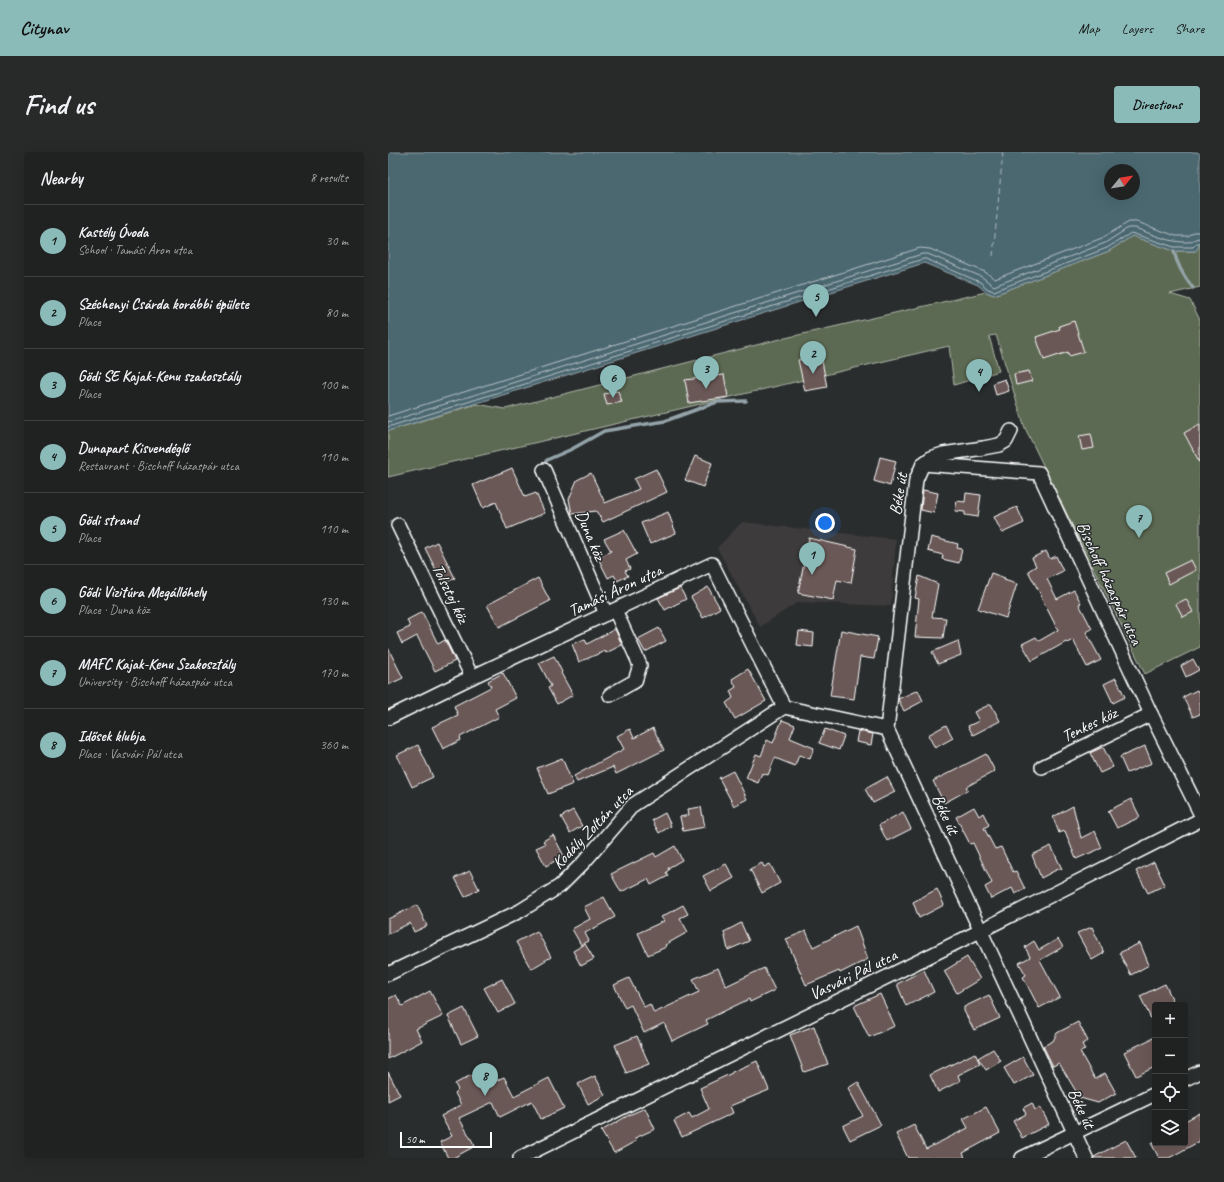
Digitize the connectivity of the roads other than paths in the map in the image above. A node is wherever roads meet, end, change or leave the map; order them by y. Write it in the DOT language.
graph roads {
  1 [pos="1011,430"];
  2 [pos="923,464"];
  3 [pos="544,470"];
  4 [pos="398,525"];
  5 [pos="610,612"];
  6 [pos="472,677"];
  7 [pos="610,695"];
  8 [pos="784,707"];
  9 [pos="1151,714"];
  10 [pos="388,718"];
  11 [pos="887,729"];
  12 [pos="1042,767"];
  13 [pos="1200,813"];
  14 [pos="1200,820"];
  15 [pos="980,931"];
  16 [pos="388,974"];
  17 [pos="1200,1072"];
  18 [pos="1188,1078"];
  19 [pos="1152,1095"];
  20 [pos="1074,1133"];
  21 [pos="520,1158"];
  22 [pos="1022,1158"];
  23 [pos="1086,1158"];
  1 -- 2 [label="street"];
  2 -- 9 [label="street, Bischoff házaspár utca"];
  2 -- 11 [label="street, Béke út"];
  3 -- 5 [label="street, Duna köz"];
  4 -- 6 [label="street, Tolsztoj köz"];
  5 -- 6 [label="street, Tamási Áron utca"];
  5 -- 7 [label="street, Duna köz"];
  5 -- 8 [label="street, Tamási Áron utca"];
  6 -- 10 [label="street, Tamási Áron utca"];
  8 -- 11 [label="street"];
  8 -- 16 [label="street, Kodály Zoltán utca"];
  9 -- 12 [label="street, Tenkes köz"];
  9 -- 13 [label="street, Bischoff házaspár utca"];
  11 -- 15 [label="street, Béke út"];
  14 -- 15 [label="street, Vasvári Pál utca"];
  15 -- 20 [label="street, Béke út"];
  15 -- 21 [label="street, Vasvári Pál utca"];
  17 -- 18 [label="street"];
  19 -- 20 [label="street"];
  20 -- 22 [label="street"];
  20 -- 23 [label="street, Béke út"];
}
